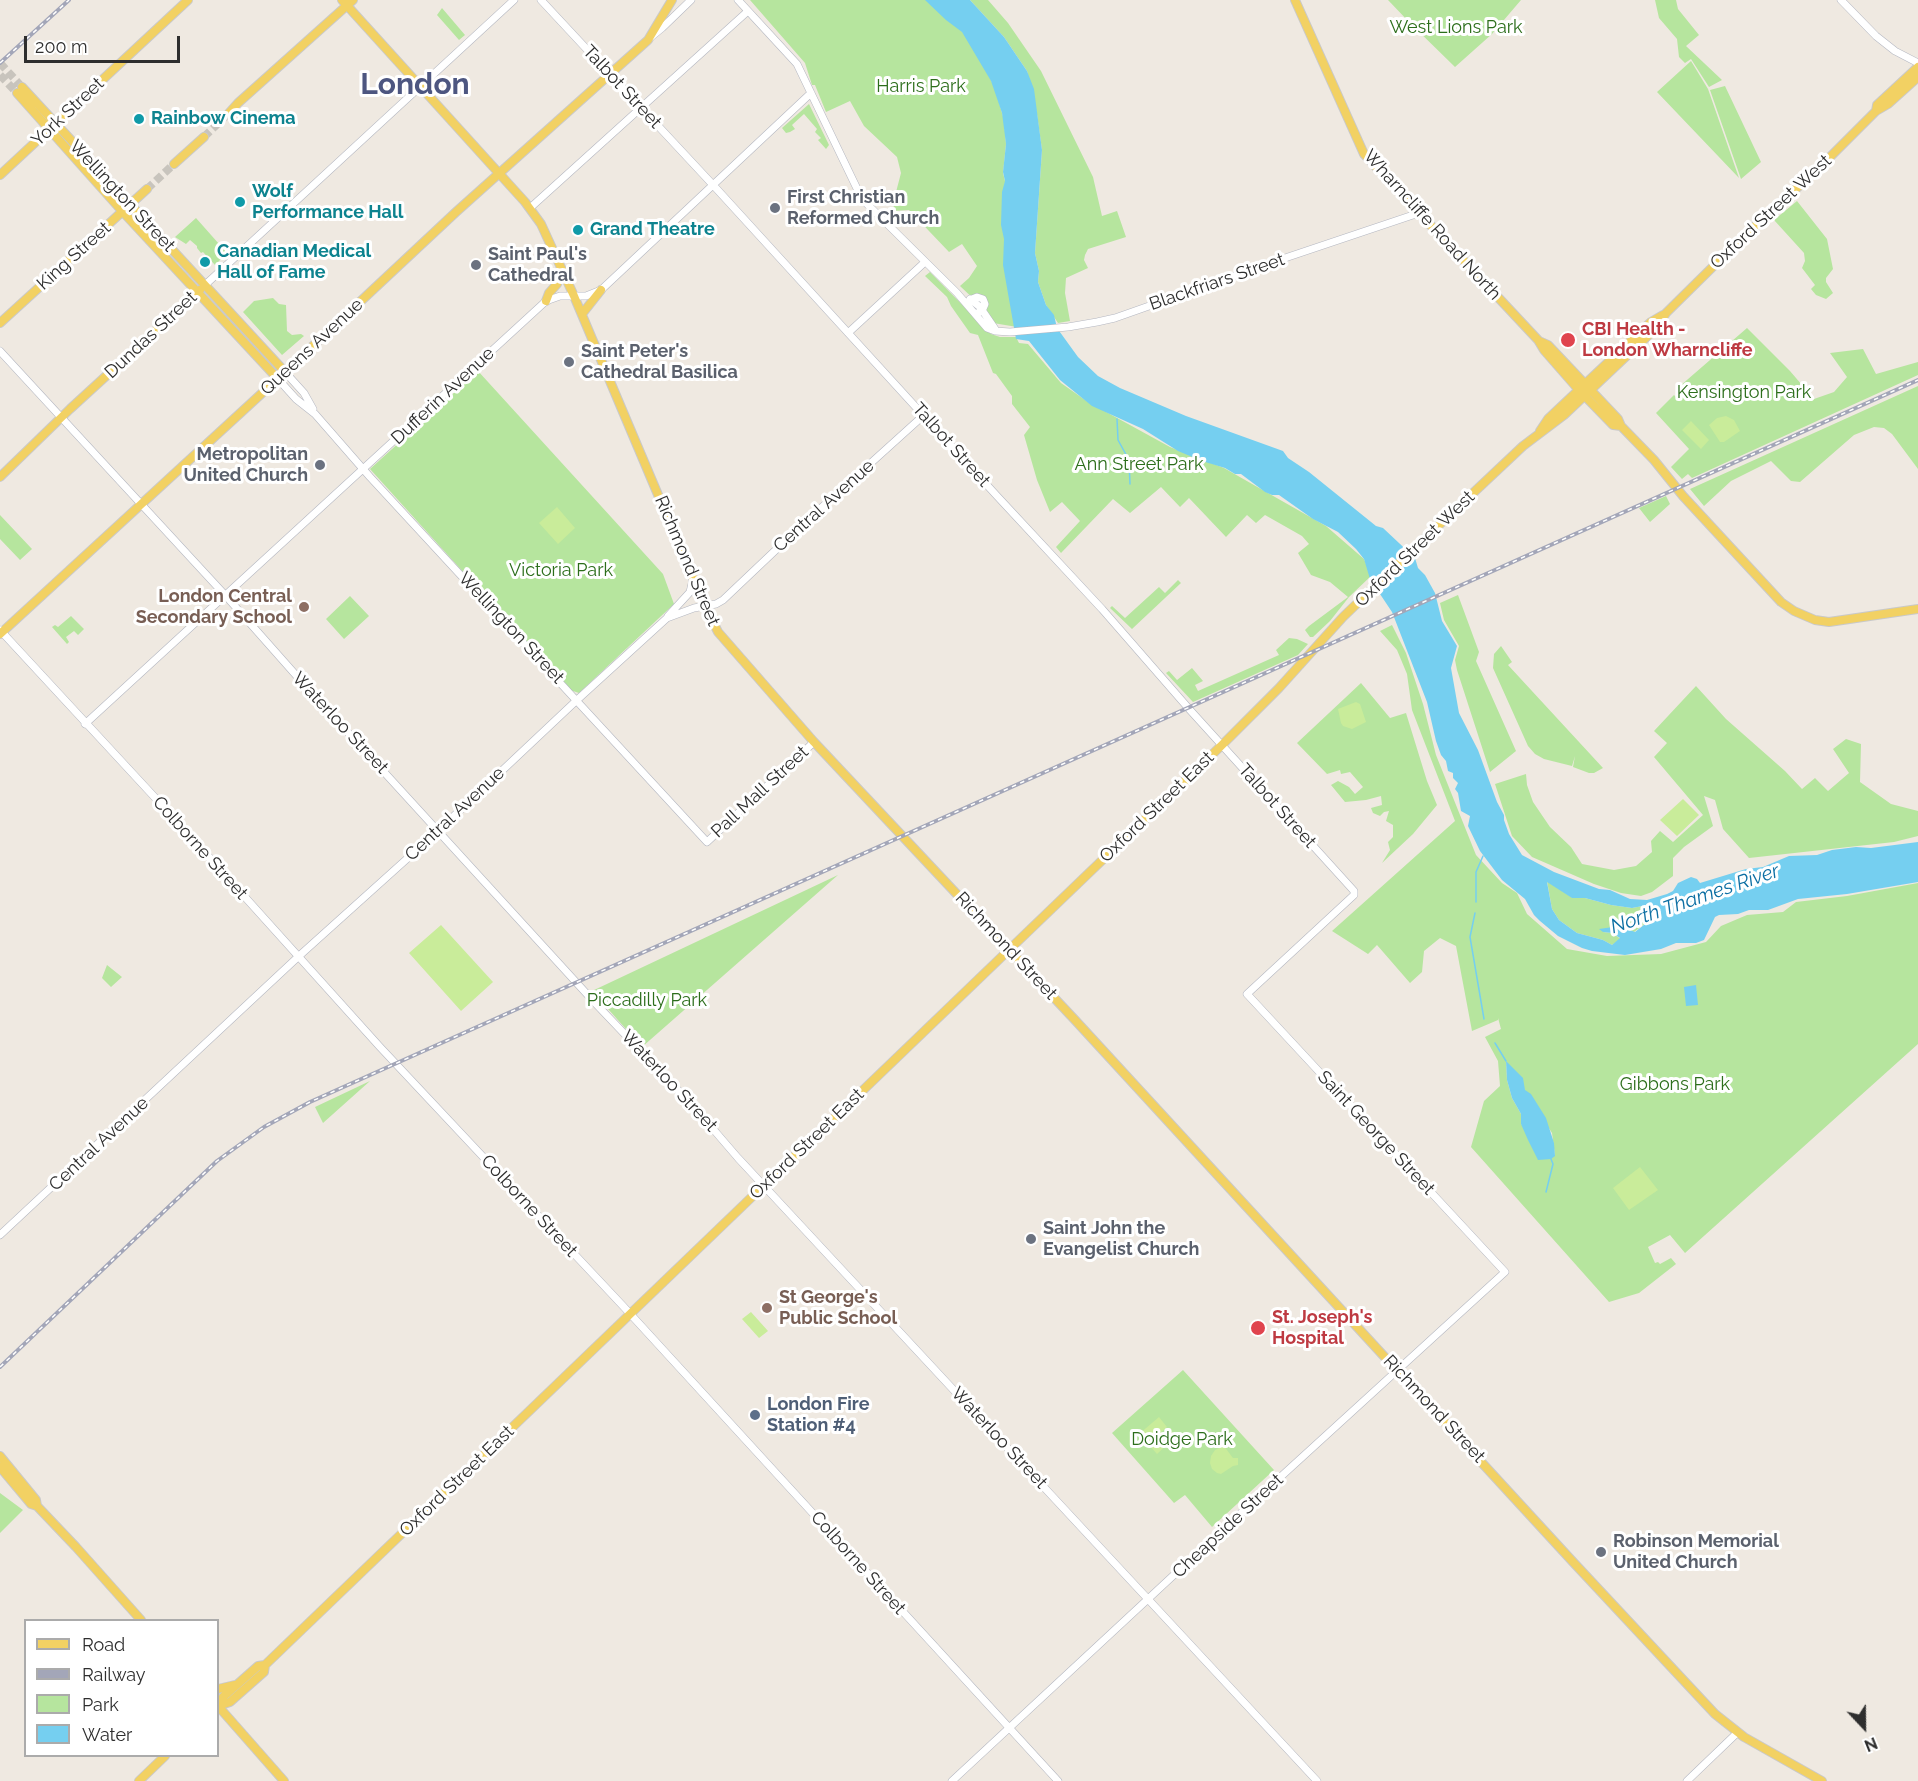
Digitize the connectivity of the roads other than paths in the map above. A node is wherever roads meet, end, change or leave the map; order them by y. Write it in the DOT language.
graph roads {
  1 [pos="188,0"];
  2 [pos="514,0"];
  3 [pos="541,0"];
  4 [pos="672,0"];
  5 [pos="691,0"];
  6 [pos="738,0"];
  7 [pos="1295,0"];
  8 [pos="1841,0"];
  9 [pos="347,2"];
  10 [pos="748,11"];
  11 [pos="651,36"];
  12 [pos="1918,65"];
  13 [pos="610,75"];
  14 [pos="1918,77"];
  15 [pos="421,86"];
  16 [pos="19,90"];
  17 [pos="811,93"];
  18 [pos="641,107"];
  19 [pos="1876,111"];
  20 [pos="68,112"];
  21 [pos="229,113"];
  22 [pos="53,127"];
  23 [pos="68,137"];
  24 [pos="204,137"];
  25 [pos="174,164"];
  26 [pos="0,175"];
  27 [pos="500,175"];
  28 [pos="714,186"];
  29 [pos="147,189"];
  30 [pos="126,208"];
  31 [pos="530,208"];
  32 [pos="1419,213"];
  33 [pos="925,262"];
  34 [pos="562,270"];
  35 [pos="205,285"];
  36 [pos="601,290"];
  37 [pos="198,292"];
  38 [pos="957,293"];
  39 [pos="574,296"];
  40 [pos="546,301"];
  41 [pos="982,311"];
  42 [pos="582,314"];
  43 [pos="975,314"];
  44 [pos="0,323"];
  45 [pos="997,331"];
  46 [pos="848,333"];
  47 [pos="0,351"];
  48 [pos="285,372"];
  49 [pos="278,379"];
  50 [pos="1585,390"];
  51 [pos="315,414"];
  52 [pos="924,415"];
  53 [pos="62,419"];
  54 [pos="363,469"];
  55 [pos="0,477"];
  56 [pos="141,505"];
  57 [pos="693,577"];
  58 [pos="225,595"];
  59 [pos="705,606"];
  60 [pos="1918,609"];
  61 [pos="1343,617"];
  62 [pos="667,618"];
  63 [pos="1,632"];
  64 [pos="576,700"];
  65 [pos="85,724"];
  66 [pos="814,742"];
  67 [pos="1222,745"];
  68 [pos="439,830"];
  69 [pos="707,842"];
  70 [pos="1009,949"];
  71 [pos="299,956"];
  72 [pos="1247,994"];
  73 [pos="765,1185"];
  74 [pos="0,1235"];
  75 [pos="1505,1272"];
  76 [pos="630,1314"];
  77 [pos="1398,1370"];
  78 [pos="0,1456"];
  79 [pos="0,1467"];
  80 [pos="37,1506"];
  81 [pos="1148,1600"];
  82 [pos="140,1619"];
  83 [pos="265,1665"];
  84 [pos="238,1684"];
  85 [pos="219,1689"];
  86 [pos="219,1704"];
  87 [pos="219,1706"];
  88 [pos="219,1707"];
  89 [pos="1010,1727"];
  90 [pos="1737,1733"];
  91 [pos="163,1757"];
  92 [pos="139,1781"];
  93 [pos="284,1781"];
  94 [pos="952,1781"];
  95 [pos="1058,1781"];
  96 [pos="1317,1781"];
  97 [pos="1687,1781"];
  98 [pos="1821,1781"];
  1 -- 20 [label="main road, York Street"];
  2 -- 15 [label="street, Dundas Street"];
  3 -- 13 [label="street, Talbot Street"];
  4 -- 11 [label="main road, Queens Avenue"];
  5 -- 11 [label="street, Queens Avenue"];
  6 -- 10 [label="street"];
  7 -- 32 [label="main road, Wharncliffe Road North"];
  8 -- 12 [label="street"];
  9 -- 15 [label="main road, Richmond Street"];
  9 -- 21 [label="main road"];
  10 -- 17 [label="street"];
  10 -- 18 [label="street"];
  11 -- 13 [label="main road, Queens Avenue"];
  12 -- 19 [label="main road, Oxford Street West"];
  13 -- 18 [label="street, Talbot Street"];
  13 -- 27 [label="main road, Queens Avenue"];
  14 -- 19 [label="main road, Oxford Street West"];
  15 -- 27 [label="main road, Richmond Street"];
  15 -- 35 [label="street, Dundas Street"];
  16 -- 22 [label="main road, Wellington Street"];
  17 -- 28 [label="street"];
  17 -- 33 [label="street"];
  18 -- 28 [label="street, Talbot Street"];
  18 -- 31 [label="street"];
  19 -- 50 [label="main road, Oxford Street West"];
  20 -- 22 [label="main road, York Street"];
  20 -- 23 [label="main road"];
  22 -- 23 [label="main road, Wellington Street"];
  22 -- 26 [label="main road, York Street"];
  22 -- 30 [label="main road, Wellington Street"];
  23 -- 30 [label="main road, Wellington Street"];
  24 -- 25 [label="main road"];
  27 -- 31 [label="main road, Richmond Street"];
  27 -- 48 [label="main road, Queens Avenue"];
  28 -- 36 [label="street"];
  28 -- 46 [label="street, Talbot Street"];
  29 -- 30 [label="main road, King Street"];
  30 -- 35 [label="main road, Wellington Street"];
  30 -- 37 [label="main road, Wellington Street"];
  30 -- 44 [label="main road, King Street"];
  31 -- 34 [label="main road, Richmond Street"];
  32 -- 45 [label="street, Blackfriars Street"];
  32 -- 50 [label="main road, Wharncliffe Road North"];
  33 -- 38 [label="street"];
  33 -- 46 [label="street"];
  34 -- 39 [label="main road, Richmond Street"];
  34 -- 40 [label="main road"];
  35 -- 37 [label="main road, Dundas Street"];
  35 -- 48 [label="main road, Wellington Street"];
  36 -- 39 [label="street"];
  36 -- 42 [label="main road"];
  37 -- 49 [label="main road, Wellington Street"];
  37 -- 53 [label="main road, Dundas Street"];
  38 -- 41 [label="street"];
  38 -- 43 [label="street"];
  39 -- 40 [label="street"];
  39 -- 42 [label="main road, Richmond Street"];
  40 -- 54 [label="street, Dufferin Avenue"];
  41 -- 43 [label="street"];
  41 -- 45 [label="street"];
  42 -- 57 [label="main road, Richmond Street"];
  43 -- 45 [label="street"];
  46 -- 52 [label="street, Talbot Street"];
  47 -- 53 [label="street, Waterloo Street"];
  48 -- 49 [label="main road, Queens Avenue"];
  48 -- 51 [label="street, Wellington Street"];
  49 -- 51 [label="street, Wellington Street"];
  49 -- 56 [label="main road, Queens Avenue"];
  50 -- 60 [label="main road, Wharncliffe Road North"];
  50 -- 61 [label="main road, Oxford Street West"];
  51 -- 54 [label="street, Wellington Street"];
  52 -- 59 [label="street, Central Avenue"];
  52 -- 67 [label="street, Talbot Street"];
  53 -- 55 [label="main road, Dundas Street"];
  53 -- 56 [label="street, Waterloo Street"];
  54 -- 58 [label="street, Dufferin Avenue"];
  54 -- 64 [label="street, Wellington Street"];
  56 -- 58 [label="street, Waterloo Street"];
  56 -- 63 [label="main road, Queens Avenue"];
  57 -- 59 [label="main road, Richmond Street"];
  57 -- 62 [label="street"];
  58 -- 65 [label="street, Dufferin Avenue"];
  58 -- 68 [label="street, Waterloo Street"];
  59 -- 62 [label="street, Central Avenue"];
  59 -- 66 [label="main road, Richmond Street"];
  61 -- 67 [label="main road, Oxford Street East"];
  62 -- 64 [label="street, Central Avenue"];
  63 -- 65 [label="street, Colborne Street"];
  64 -- 68 [label="street, Central Avenue"];
  64 -- 69 [label="street, Wellington Street"];
  65 -- 71 [label="street, Colborne Street"];
  66 -- 69 [label="street, Pall Mall Street"];
  66 -- 70 [label="main road, Richmond Street"];
  67 -- 70 [label="main road, Oxford Street East"];
  67 -- 72 [label="street, Talbot Street"];
  68 -- 71 [label="street, Central Avenue"];
  68 -- 73 [label="street, Waterloo Street"];
  70 -- 73 [label="main road, Oxford Street East"];
  70 -- 77 [label="main road, Richmond Street"];
  71 -- 74 [label="street, Central Avenue"];
  71 -- 76 [label="street, Colborne Street"];
  72 -- 75 [label="street, Saint George Street"];
  73 -- 76 [label="main road, Oxford Street East"];
  73 -- 81 [label="street, Waterloo Street"];
  75 -- 77 [label="street, Cheapside Street"];
  76 -- 83 [label="main road, Oxford Street East"];
  76 -- 89 [label="street, Colborne Street"];
  77 -- 81 [label="street, Cheapside Street"];
  77 -- 90 [label="main road, Richmond Street"];
  78 -- 80 [label="main road"];
  79 -- 80 [label="main road"];
  80 -- 82 [label="main road"];
  81 -- 89 [label="street, Cheapside Street"];
  81 -- 96 [label="street, Waterloo Street"];
  83 -- 84 [label="main road, Oxford Street East"];
  83 -- 87 [label="main road, Oxford Street East"];
  84 -- 85 [label="main road"];
  84 -- 86 [label="main road, Oxford Street East"];
  88 -- 93 [label="main road"];
  89 -- 94 [label="street, Cheapside Street"];
  89 -- 95 [label="street, Colborne Street"];
  90 -- 97 [label="street"];
  90 -- 98 [label="main road, Richmond Street"];
  91 -- 92 [label="main road"];
}
